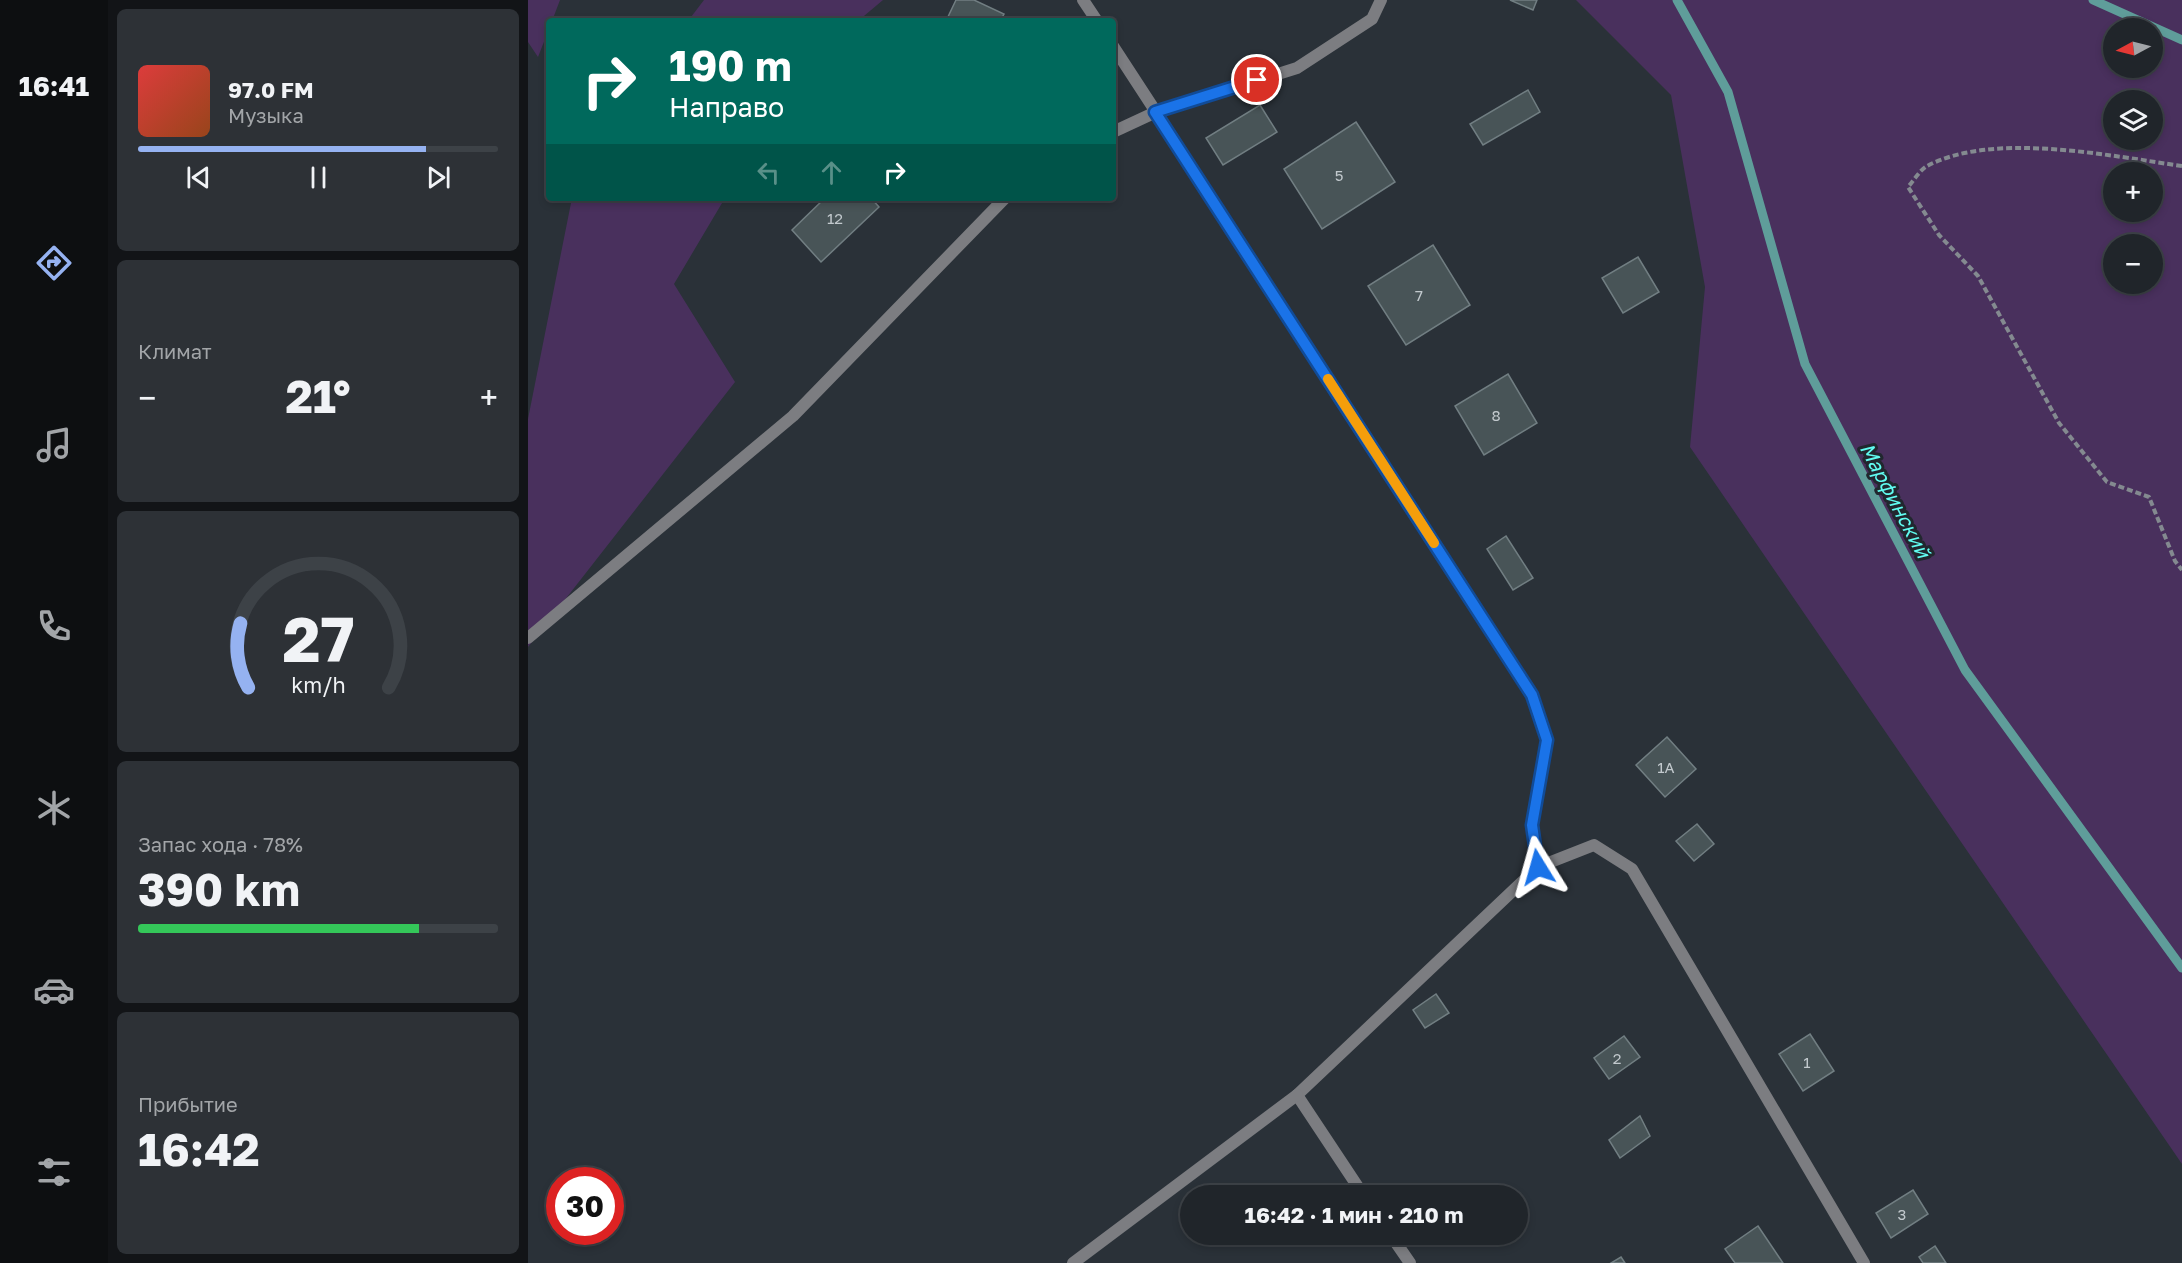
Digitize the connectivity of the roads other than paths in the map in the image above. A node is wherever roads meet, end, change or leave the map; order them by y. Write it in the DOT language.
graph roads {
  1 [pos="1083,0"];
  2 [pos="1381,0"];
  3 [pos="1095,18"];
  4 [pos="1116,51"];
  5 [pos="1155,112"];
  6 [pos="1116,131"];
  7 [pos="1002,201"];
  8 [pos="528,638"];
  9 [pos="1538,867"];
  10 [pos="1297,1095"];
  11 [pos="1357,1185"];
  12 [pos="1398,1245"];
  13 [pos="1073,1263"];
  14 [pos="1410,1263"];
  15 [pos="1864,1263"];
  1 -- 3 [label="street"];
  2 -- 5 [label="street"];
  4 -- 5 [label="street"];
  5 -- 6 [label="street"];
  5 -- 9 [label="street"];
  7 -- 8 [label="street"];
  9 -- 10 [label="street"];
  9 -- 15 [label="street"];
  10 -- 11 [label="street"];
  10 -- 13 [label="street"];
  12 -- 14 [label="street"];
}
